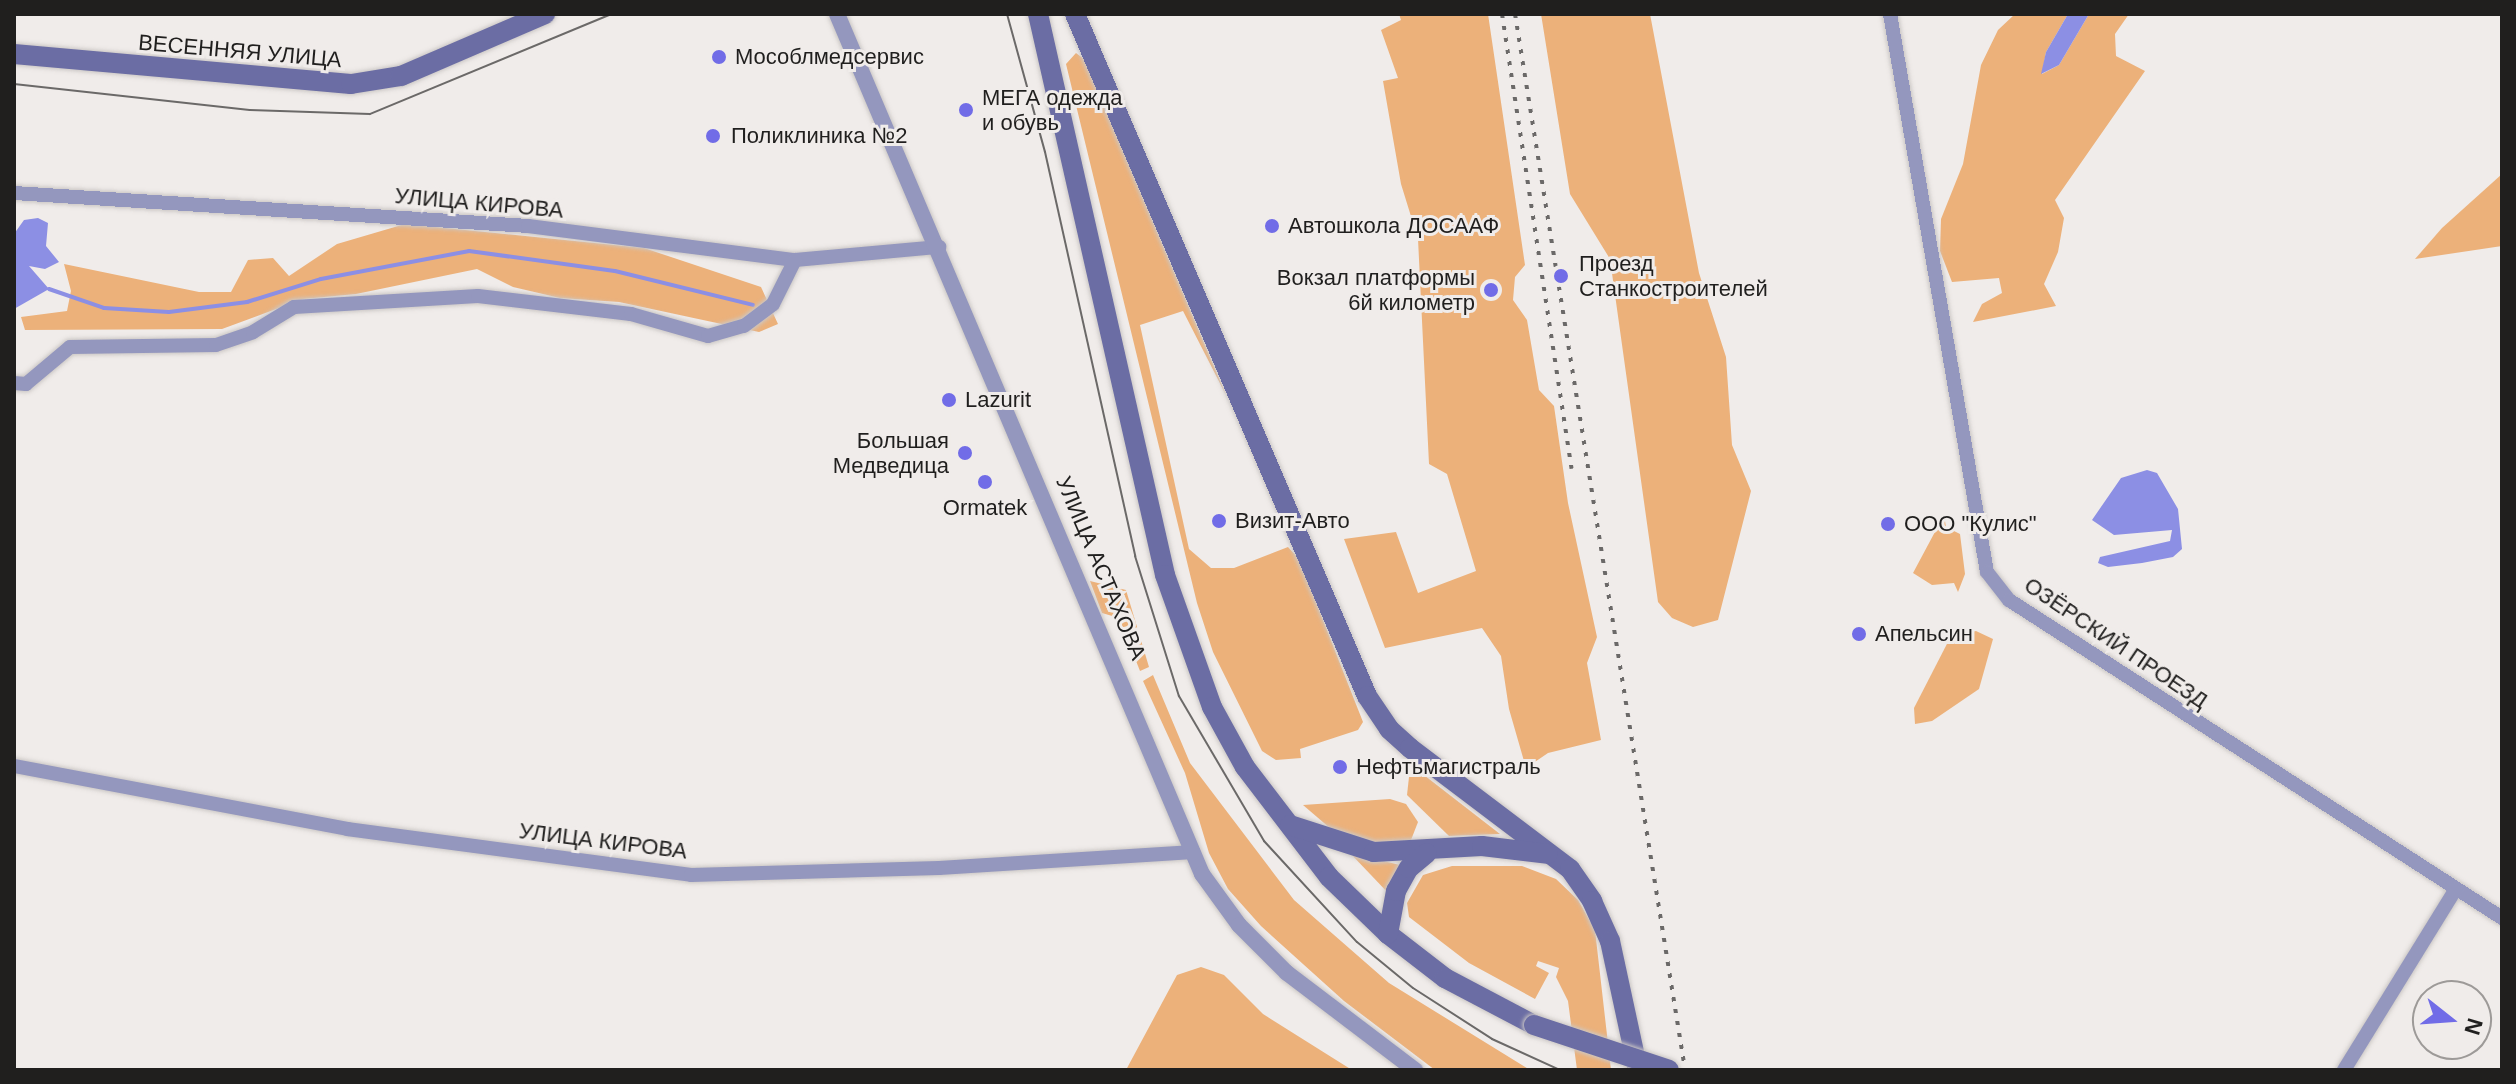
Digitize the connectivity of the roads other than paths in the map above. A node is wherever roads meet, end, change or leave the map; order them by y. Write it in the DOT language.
graph roads {
  1 [pos="545,14"];
  2 [pos="837,14"];
  3 [pos="1038,14"];
  4 [pos="1890,14"];
  5 [pos="1079,22"];
  6 [pos="14,54"];
  7 [pos="14,193"];
  8 [pos="939,247"];
  9 [pos="795,260"];
  10 [pos="14,383"];
  11 [pos="14,766"];
  12 [pos="1287,824"];
  13 [pos="1193,852"];
  14 [pos="1427,853"];
  15 [pos="1557,856"];
  16 [pos="2456,889"];
  17 [pos="2502,918"];
  18 [pos="1388,934"];
  19 [pos="1415,1070"];
  20 [pos="1638,1070"];
  21 [pos="1669,1070"];
  22 [pos="2344,1070"];
  1 -- 6 [label="main road, ВЕСЕННЯЯ УЛИЦА"];
  2 -- 8 [label="street, УЛИЦА АСТАХОВА"];
  3 -- 12 [label="main road"];
  4 -- 16 [label="street, ОЗЁРСКИЙ ПРОЕЗД"];
  5 -- 15 [label="main road"];
  7 -- 9 [label="street, УЛИЦА КИРОВА"];
  8 -- 9 [label="street, УЛИЦА КИРОВА"];
  8 -- 13 [label="street, УЛИЦА АСТАХОВА"];
  9 -- 10 [label="street"];
  11 -- 13 [label="street, УЛИЦА КИРОВА"];
  12 -- 14 [label="main road"];
  12 -- 18 [label="main road"];
  13 -- 19 [label="street, УЛИЦА АСТАХОВА"];
  14 -- 15 [label="main road"];
  14 -- 18 [label="main road"];
  15 -- 20 [label="main road"];
  16 -- 17 [label="street, ОЗЁРСКИЙ ПРОЕЗД"];
  16 -- 22 [label="street"];
  18 -- 21 [label="main road, bridge"];
}
